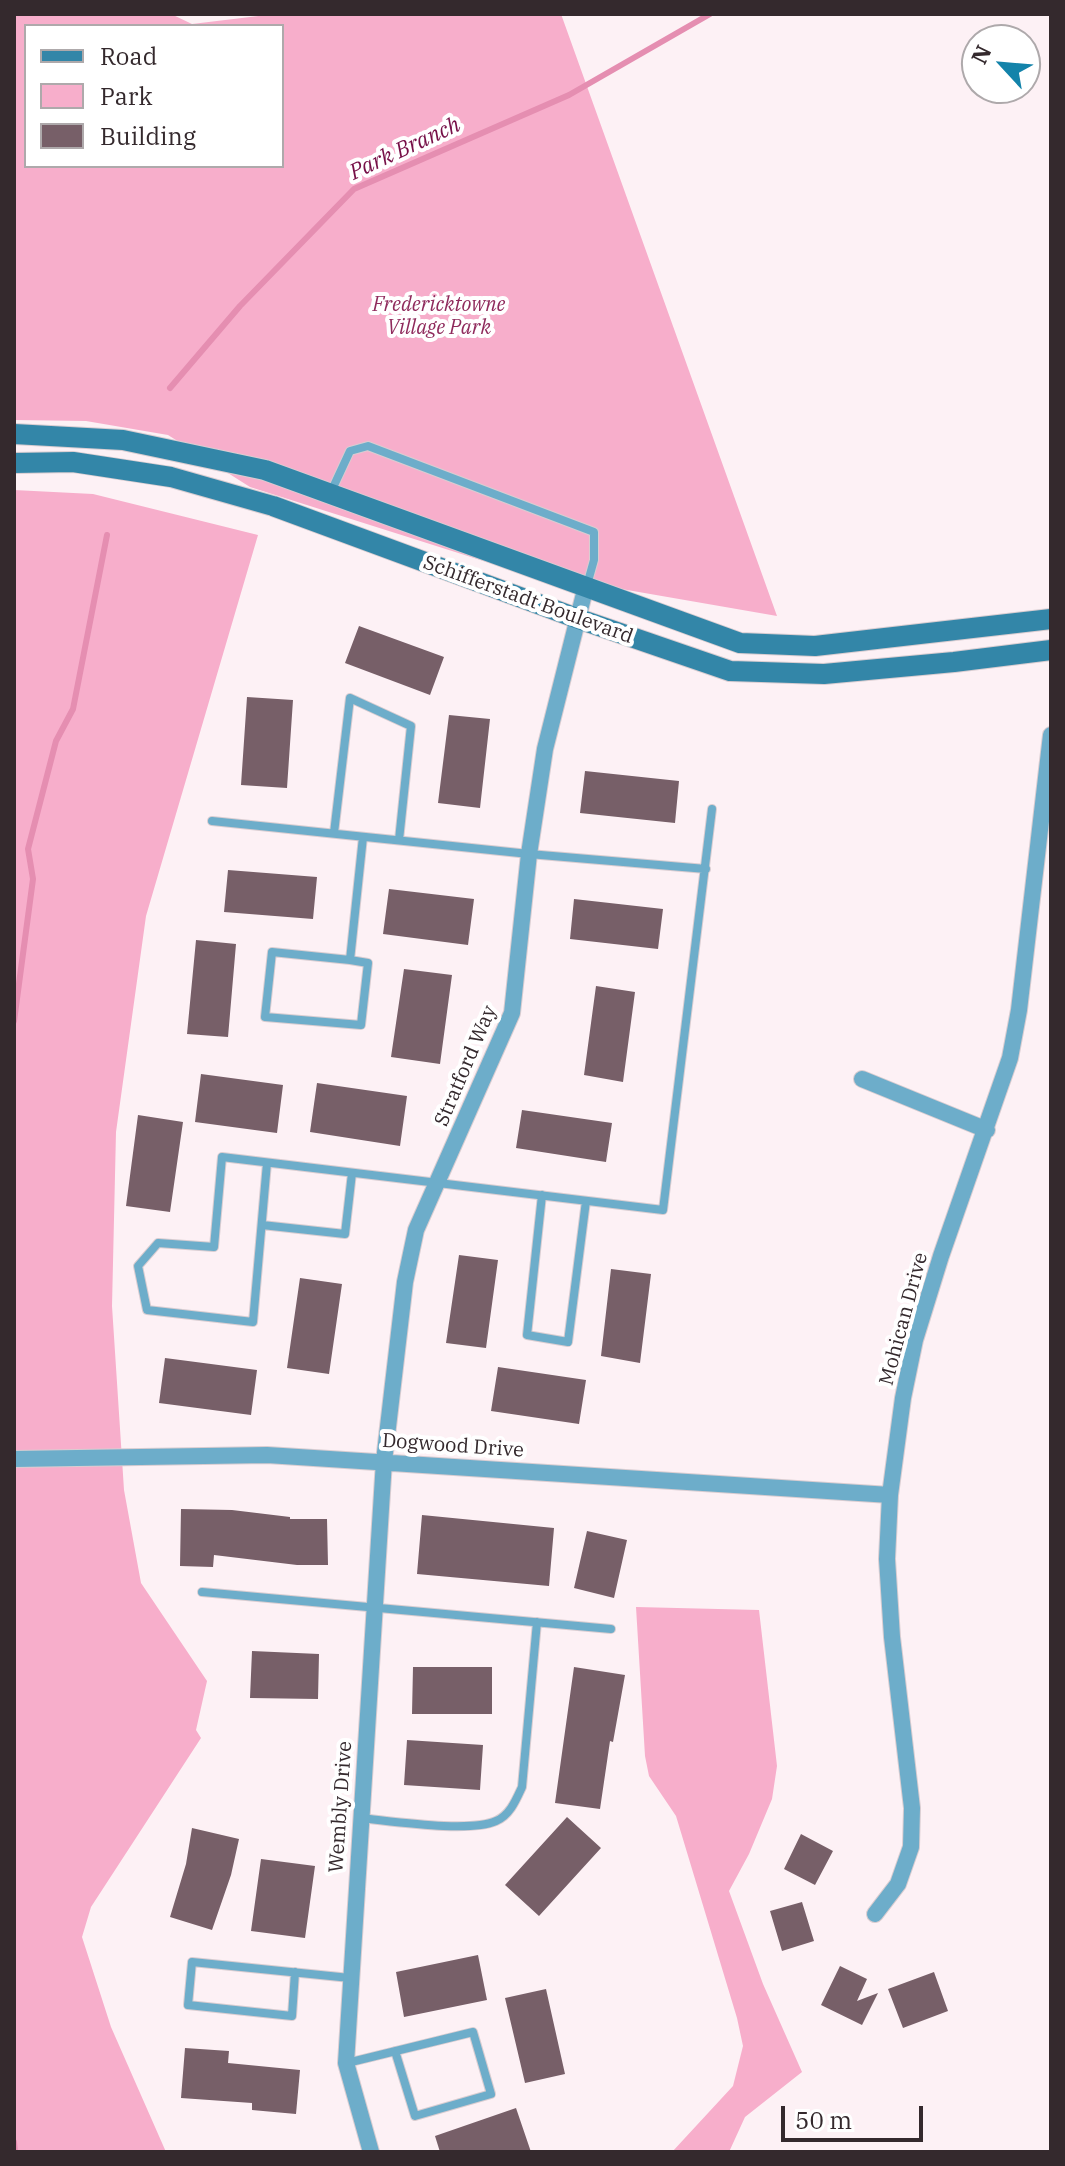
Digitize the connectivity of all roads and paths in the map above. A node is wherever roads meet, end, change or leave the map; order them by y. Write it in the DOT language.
graph roads {
  1 [pos="14,434"];
  2 [pos="14,463"];
  3 [pos="330,494"];
  4 [pos="586,586"];
  5 [pos="579,619"];
  6 [pos="1051,619"];
  7 [pos="1051,650"];
  8 [pos="1051,735"];
  9 [pos="712,809"];
  10 [pos="212,821"];
  11 [pos="334,833"];
  12 [pos="363,837"];
  13 [pos="399,840"];
  14 [pos="529,854"];
  15 [pos="706,869"];
  16 [pos="350,960"];
  17 [pos="862,1079"];
  18 [pos="987,1130"];
  19 [pos="267,1163"];
  20 [pos="352,1173"];
  21 [pos="437,1182"];
  22 [pos="542,1195"];
  23 [pos="586,1201"];
  24 [pos="262,1225"];
  25 [pos="14,1459"];
  26 [pos="384,1461"];
  27 [pos="890,1495"];
  28 [pos="202,1592"];
  29 [pos="373,1606"];
  30 [pos="537,1622"];
  31 [pos="611,1629"];
  32 [pos="360,1818"];
  33 [pos="875,1914"];
  34 [pos="295,1972"];
  35 [pos="350,1978"];
  36 [pos="395,2051"];
  37 [pos="346,2063"];
  38 [pos="371,2152"];
  1 -- 3 [label="main road, Schifferstadt Boulevard"];
  2 -- 5 [label="main road, Schifferstadt Boulevard"];
  3 -- 4 [label="main road, Schifferstadt Boulevard"];
  3 -- 4 [label="lane"];
  4 -- 5 [label="street, Stratford Way"];
  4 -- 6 [label="main road, Schifferstadt Boulevard"];
  5 -- 7 [label="main road, Schifferstadt Boulevard"];
  5 -- 14 [label="street, Stratford Way"];
  8 -- 18 [label="street, Mohican Drive"];
  9 -- 15 [label="lane"];
  10 -- 11 [label="lane"];
  11 -- 12 [label="lane"];
  11 -- 13 [label="lane"];
  12 -- 13 [label="lane"];
  12 -- 16 [label="lane"];
  13 -- 14 [label="lane"];
  14 -- 15 [label="lane"];
  14 -- 21 [label="street, Stratford Way"];
  15 -- 23 [label="lane"];
  16 -- 16 [label="lane"];
  17 -- 18 [label="street"];
  18 -- 27 [label="street, Mohican Drive"];
  19 -- 20 [label="lane"];
  19 -- 24 [label="lane"];
  19 -- 24 [label="lane"];
  20 -- 21 [label="lane"];
  20 -- 24 [label="lane"];
  21 -- 22 [label="lane"];
  21 -- 26 [label="street, Stratford Way"];
  22 -- 23 [label="lane"];
  22 -- 23 [label="lane"];
  25 -- 26 [label="street, Dogwood Drive"];
  26 -- 27 [label="street, Dogwood Drive"];
  26 -- 29 [label="street, Wembly Drive"];
  27 -- 33 [label="street, Mohican Drive"];
  28 -- 29 [label="lane"];
  29 -- 30 [label="lane"];
  29 -- 32 [label="street, Wembly Drive"];
  30 -- 31 [label="lane"];
  30 -- 32 [label="lane"];
  32 -- 35 [label="street, Wembly Drive"];
  34 -- 34 [label="lane"];
  34 -- 35 [label="lane"];
  35 -- 37 [label="street, Wembly Drive"];
  36 -- 36 [label="lane"];
  36 -- 37 [label="lane"];
  37 -- 38 [label="street, Wembly Drive"];
}
